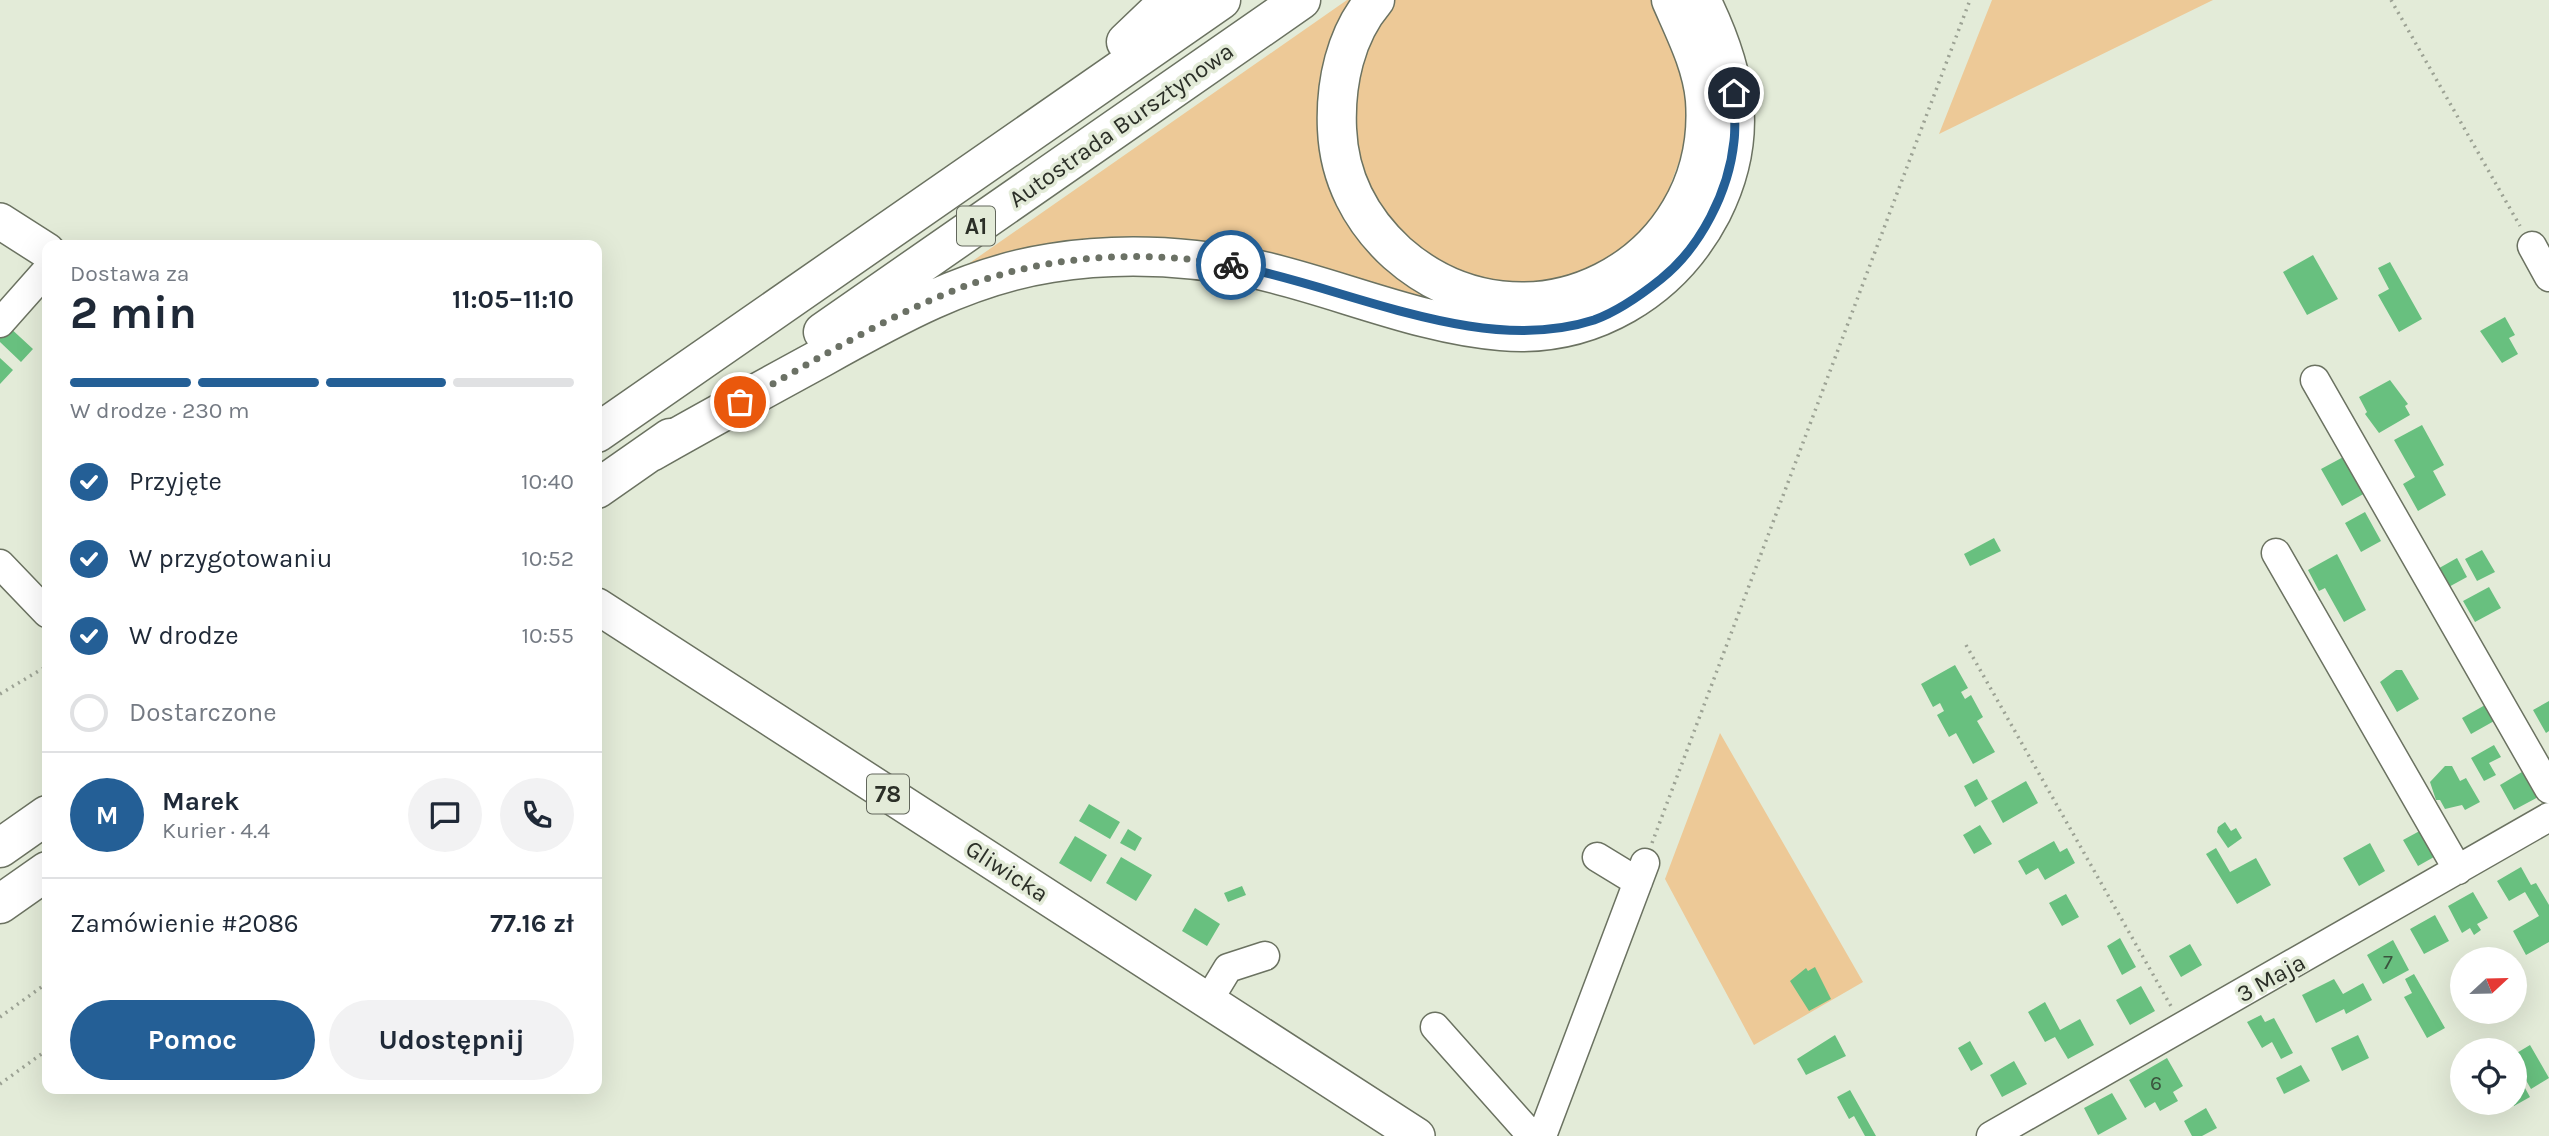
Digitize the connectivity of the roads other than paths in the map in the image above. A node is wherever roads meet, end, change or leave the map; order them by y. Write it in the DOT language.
graph roads {
  1 [pos="1170,0"];
  2 [pos="1221,0"];
  3 [pos="1301,0"];
  4 [pos="1374,0"];
  5 [pos="1671,0"];
  6 [pos="1701,0"];
  7 [pos="1018,140"];
  8 [pos="0,221"];
  9 [pos="2532,246"];
  10 [pos="42,248"];
  11 [pos="42,276"];
  12 [pos="2549,277"];
  13 [pos="0,323"];
  14 [pos="2315,380"];
  15 [pos="602,430"];
  16 [pos="650,452"];
  17 [pos="602,486"];
  18 [pos="2276,553"];
  19 [pos="0,564"];
  20 [pos="42,608"];
  21 [pos="602,609"];
  22 [pos="2549,789"];
  23 [pos="2549,817"];
  24 [pos="42,819"];
  25 [pos="0,848"];
  26 [pos="1597,857"];
  27 [pos="2458,870"];
  28 [pos="42,875"];
  29 [pos="0,904"];
  30 [pos="1265,956"];
  31 [pos="1208,1001"];
  32 [pos="1434,1027"];
  33 [pos="1417,1136"];
  34 [pos="1532,1136"];
  35 [pos="1542,1136"];
  36 [pos="1991,1136"];
  1 -- 7 [label="highway"];
  2 -- 7 [label="highway, Autostrada Bursztynowa / A1"];
  3 -- 16 [label="highway, Autostrada Bursztynowa / A1"];
  4 -- 5 [label="highway"];
  6 -- 16 [label="highway"];
  7 -- 15 [label="highway, Autostrada Bursztynowa / A1"];
  8 -- 10 [label="main road"];
  9 -- 12 [label="street"];
  11 -- 13 [label="street"];
  14 -- 22 [label="street"];
  16 -- 17 [label="highway, Autostrada Bursztynowa / A1"];
  18 -- 27 [label="street"];
  19 -- 20 [label="street"];
  21 -- 31 [label="main road, Gliwicka / 78"];
  23 -- 27 [label="street, 3 Maja"];
  24 -- 25 [label="highway"];
  26 -- 35 [label="street"];
  27 -- 36 [label="street, 3 Maja"];
  28 -- 29 [label="highway"];
  30 -- 31 [label="street"];
  31 -- 33 [label="main road, Gliwicka / 78"];
  32 -- 34 [label="street"];
}
